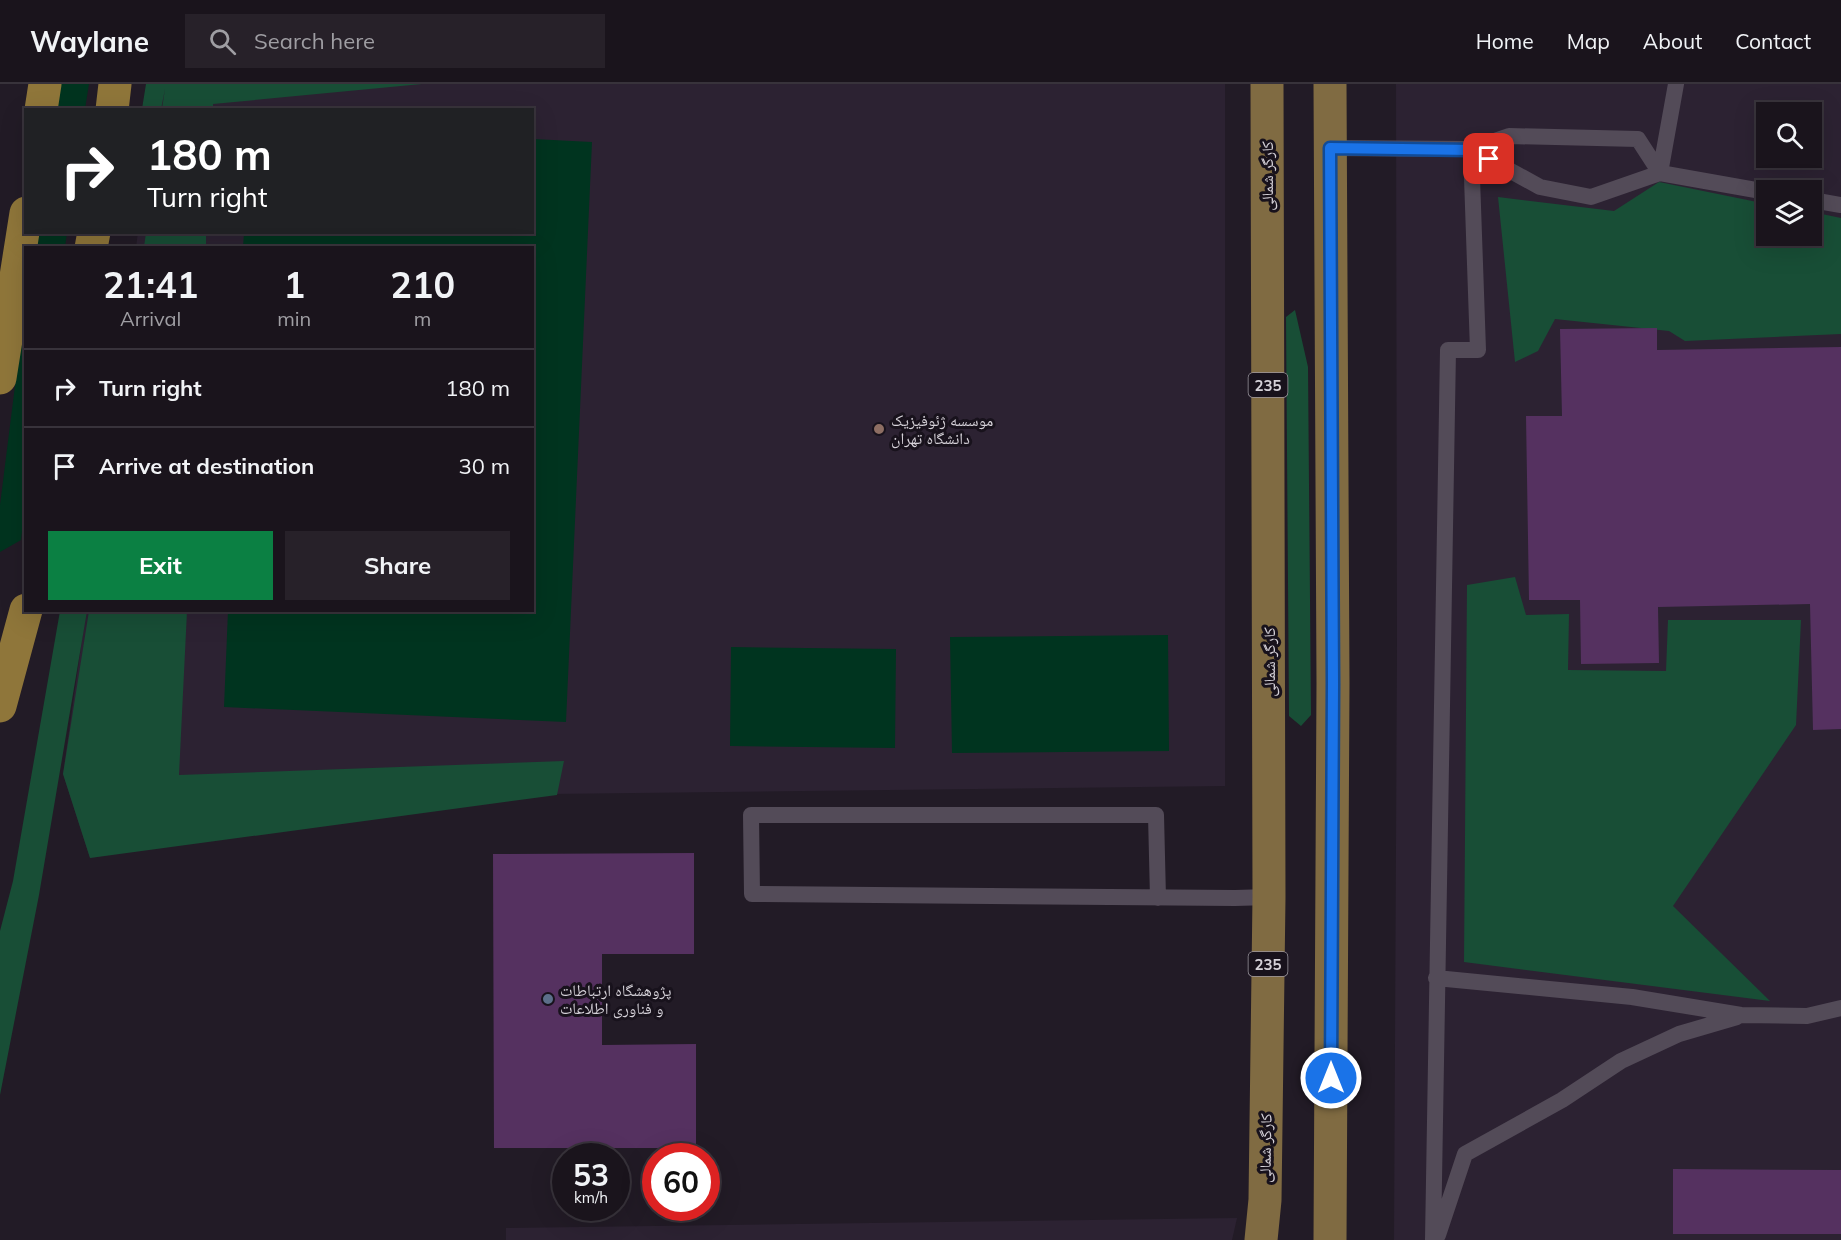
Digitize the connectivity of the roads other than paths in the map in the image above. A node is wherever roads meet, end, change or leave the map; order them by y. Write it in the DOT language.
graph roads {
  1 [pos="45,84"];
  2 [pos="115,84"];
  3 [pos="1267,84"];
  4 [pos="1330,84"];
  5 [pos="1676,84"];
  6 [pos="41,108"];
  7 [pos="112,108"];
  8 [pos="1330,148"];
  9 [pos="1472,150"];
  10 [pos="1660,173"];
  11 [pos="1756,190"];
  12 [pos="1822,202"];
  13 [pos="1841,206"];
  14 [pos="24,226"];
  15 [pos="0,378"];
  16 [pos="25,612"];
  17 [pos="0,706"];
  18 [pos="1269,897"];
  19 [pos="1158,898"];
  20 [pos="1436,978"];
  21 [pos="1841,1008"];
  22 [pos="1741,1015"];
  23 [pos="1262,1240"];
  24 [pos="1330,1240"];
  25 [pos="1435,1240"];
  1 -- 6 [label="highway"];
  2 -- 7 [label="highway"];
  3 -- 18 [label="main road, کارگر شمالی / 235"];
  4 -- 8 [label="main road"];
  5 -- 10 [label="lane"];
  8 -- 9 [label="lane"];
  8 -- 24 [label="main road"];
  9 -- 10 [label="lane"];
  9 -- 10 [label="lane"];
  9 -- 20 [label="lane"];
  10 -- 11 [label="lane"];
  12 -- 13 [label="lane"];
  14 -- 15 [label="highway"];
  16 -- 17 [label="highway"];
  18 -- 19 [label="lane"];
  18 -- 23 [label="main road, کارگر شمالی / 235"];
  19 -- 19 [label="lane"];
  20 -- 22 [label="lane"];
  20 -- 25 [label="lane"];
  21 -- 22 [label="lane"];
  22 -- 25 [label="lane"];
}
